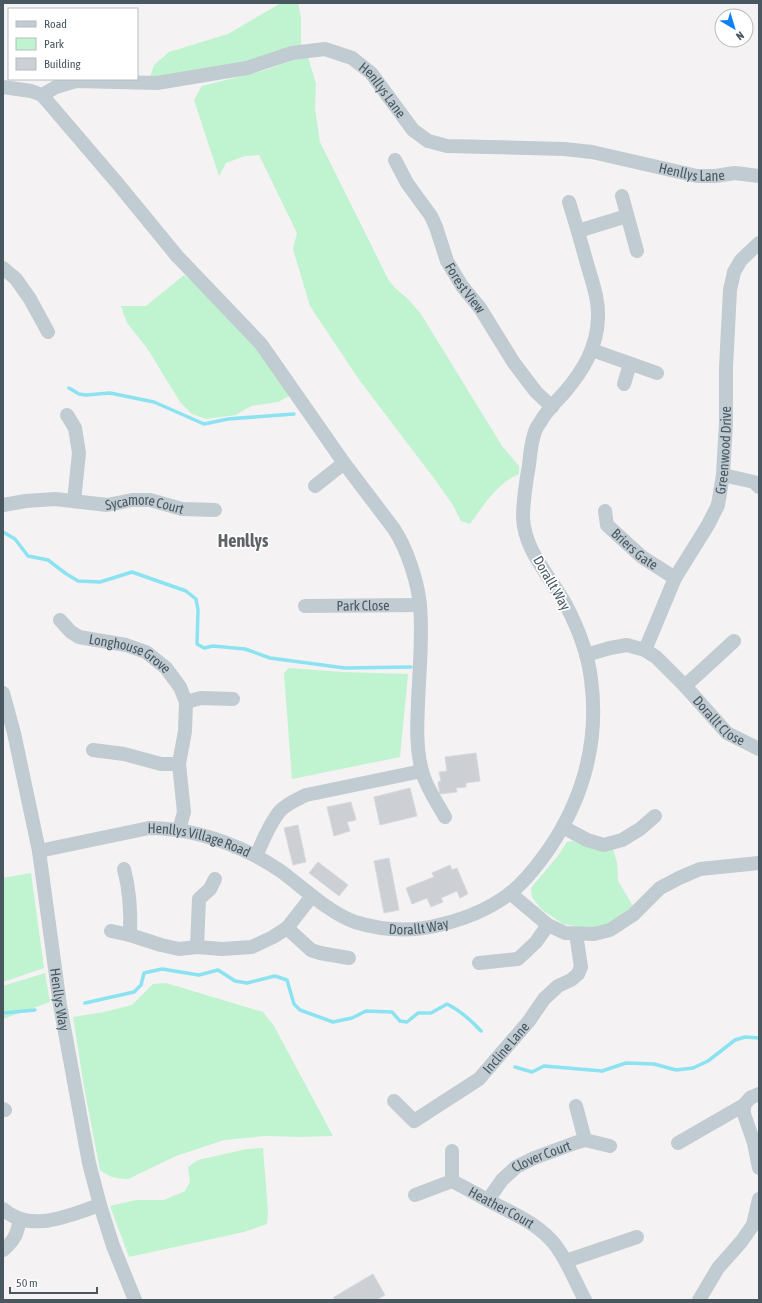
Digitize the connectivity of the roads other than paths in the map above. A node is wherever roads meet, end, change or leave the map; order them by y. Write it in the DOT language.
graph roads {
  1 [pos="3,86"];
  2 [pos="42,95"];
  3 [pos="394,160"];
  4 [pos="759,176"];
  5 [pos="622,196"];
  6 [pos="569,202"];
  7 [pos="627,216"];
  8 [pos="578,231"];
  9 [pos="759,243"];
  10 [pos="637,251"];
  11 [pos="3,268"];
  12 [pos="48,332"];
  13 [pos="592,350"];
  14 [pos="630,364"];
  15 [pos="657,373"];
  16 [pos="624,384"];
  17 [pos="552,407"];
  18 [pos="67,415"];
  19 [pos="344,463"];
  20 [pos="723,475"];
  21 [pos="315,486"];
  22 [pos="759,487"];
  23 [pos="74,501"];
  24 [pos="3,505"];
  25 [pos="215,510"];
  26 [pos="605,511"];
  27 [pos="675,578"];
  28 [pos="420,605"];
  29 [pos="305,606"];
  30 [pos="60,620"];
  31 [pos="734,641"];
  32 [pos="645,650"];
  33 [pos="586,655"];
  34 [pos="685,686"];
  35 [pos="4,699"];
  36 [pos="233,699"];
  37 [pos="186,702"];
  38 [pos="759,749"];
  39 [pos="93,750"];
  40 [pos="179,764"];
  41 [pos="422,771"];
  42 [pos="655,816"];
  43 [pos="445,817"];
  44 [pos="563,827"];
  45 [pos="179,830"];
  46 [pos="39,851"];
  47 [pos="256,856"];
  48 [pos="759,863"];
  49 [pos="124,869"];
  50 [pos="215,879"];
  51 [pos="510,893"];
  52 [pos="312,896"];
  53 [pos="548,925"];
  54 [pos="287,928"];
  55 [pos="111,932"];
  56 [pos="576,934"];
  57 [pos="130,935"];
  58 [pos="197,947"];
  59 [pos="348,958"];
  60 [pos="478,963"];
  61 [pos="759,1094"];
  62 [pos="394,1101"];
  63 [pos="744,1105"];
  64 [pos="576,1106"];
  65 [pos="585,1140"];
  66 [pos="678,1143"];
  67 [pos="610,1146"];
  68 [pos="452,1151"];
  69 [pos="759,1168"];
  70 [pos="452,1181"];
  71 [pos="415,1195"];
  72 [pos="759,1199"];
  73 [pos="488,1200"];
  74 [pos="100,1205"];
  75 [pos="3,1209"];
  76 [pos="20,1220"];
  77 [pos="637,1237"];
  78 [pos="3,1250"];
  79 [pos="566,1261"];
  80 [pos="135,1300"];
  81 [pos="585,1300"];
  82 [pos="699,1300"];
  1 -- 2 [label="street"];
  2 -- 4 [label="street, Henllys Lane"];
  2 -- 19 [label="street"];
  3 -- 17 [label="street, Forest View"];
  5 -- 7 [label="street"];
  6 -- 8 [label="street, Dorallt Way"];
  7 -- 8 [label="street"];
  7 -- 10 [label="street"];
  8 -- 13 [label="street, Dorallt Way"];
  9 -- 20 [label="street, Greenwood Drive"];
  11 -- 12 [label="street"];
  13 -- 14 [label="street"];
  13 -- 17 [label="street, Dorallt Way"];
  14 -- 15 [label="street"];
  14 -- 16 [label="street"];
  17 -- 33 [label="street, Dorallt Way"];
  18 -- 23 [label="street"];
  19 -- 21 [label="street"];
  19 -- 28 [label="street"];
  20 -- 22 [label="street"];
  20 -- 27 [label="street, Greenwood Drive"];
  23 -- 24 [label="street, Sycamore Court"];
  23 -- 25 [label="street, Sycamore Court"];
  26 -- 27 [label="street, Briers Gate"];
  27 -- 32 [label="street, Greenwood Drive"];
  28 -- 29 [label="street, Park Close"];
  28 -- 41 [label="street"];
  30 -- 37 [label="street, Longhouse Grove"];
  31 -- 34 [label="street, Dorallt Close"];
  32 -- 33 [label="street, Dorallt Close"];
  32 -- 34 [label="street, Dorallt Close"];
  33 -- 44 [label="street, Dorallt Way"];
  34 -- 38 [label="street, Dorallt Close"];
  35 -- 46 [label="street, Henllys Way"];
  36 -- 37 [label="street"];
  37 -- 40 [label="street, Longhouse Grove"];
  39 -- 40 [label="street"];
  40 -- 45 [label="street, Longhouse Grove"];
  41 -- 43 [label="street"];
  41 -- 47 [label="street, Henllys Village Road"];
  42 -- 44 [label="street"];
  44 -- 51 [label="street, Dorallt Way"];
  45 -- 46 [label="street, Henllys Village Road"];
  45 -- 47 [label="street, Henllys Village Road"];
  46 -- 74 [label="street, Henllys Way"];
  47 -- 52 [label="street, Dorallt Way"];
  48 -- 56 [label="street"];
  49 -- 57 [label="street"];
  50 -- 58 [label="street"];
  51 -- 52 [label="street, Dorallt Way"];
  51 -- 53 [label="street"];
  52 -- 54 [label="street"];
  53 -- 56 [label="street"];
  53 -- 60 [label="street"];
  54 -- 58 [label="street"];
  54 -- 59 [label="street"];
  55 -- 57 [label="street"];
  56 -- 62 [label="street, Incline Lane"];
  57 -- 58 [label="street"];
  61 -- 63 [label="street"];
  63 -- 66 [label="street"];
  63 -- 69 [label="street"];
  64 -- 65 [label="street"];
  65 -- 67 [label="street, Clover Court"];
  65 -- 73 [label="street, Clover Court"];
  68 -- 70 [label="street, Heather Court"];
  70 -- 71 [label="street"];
  70 -- 73 [label="street, Heather Court"];
  72 -- 82 [label="street"];
  73 -- 79 [label="street, Heather Court"];
  74 -- 76 [label="street"];
  74 -- 80 [label="street, Henllys Way"];
  75 -- 76 [label="street"];
  76 -- 78 [label="street"];
  77 -- 79 [label="street"];
  79 -- 81 [label="street, Heather Court"];
}
